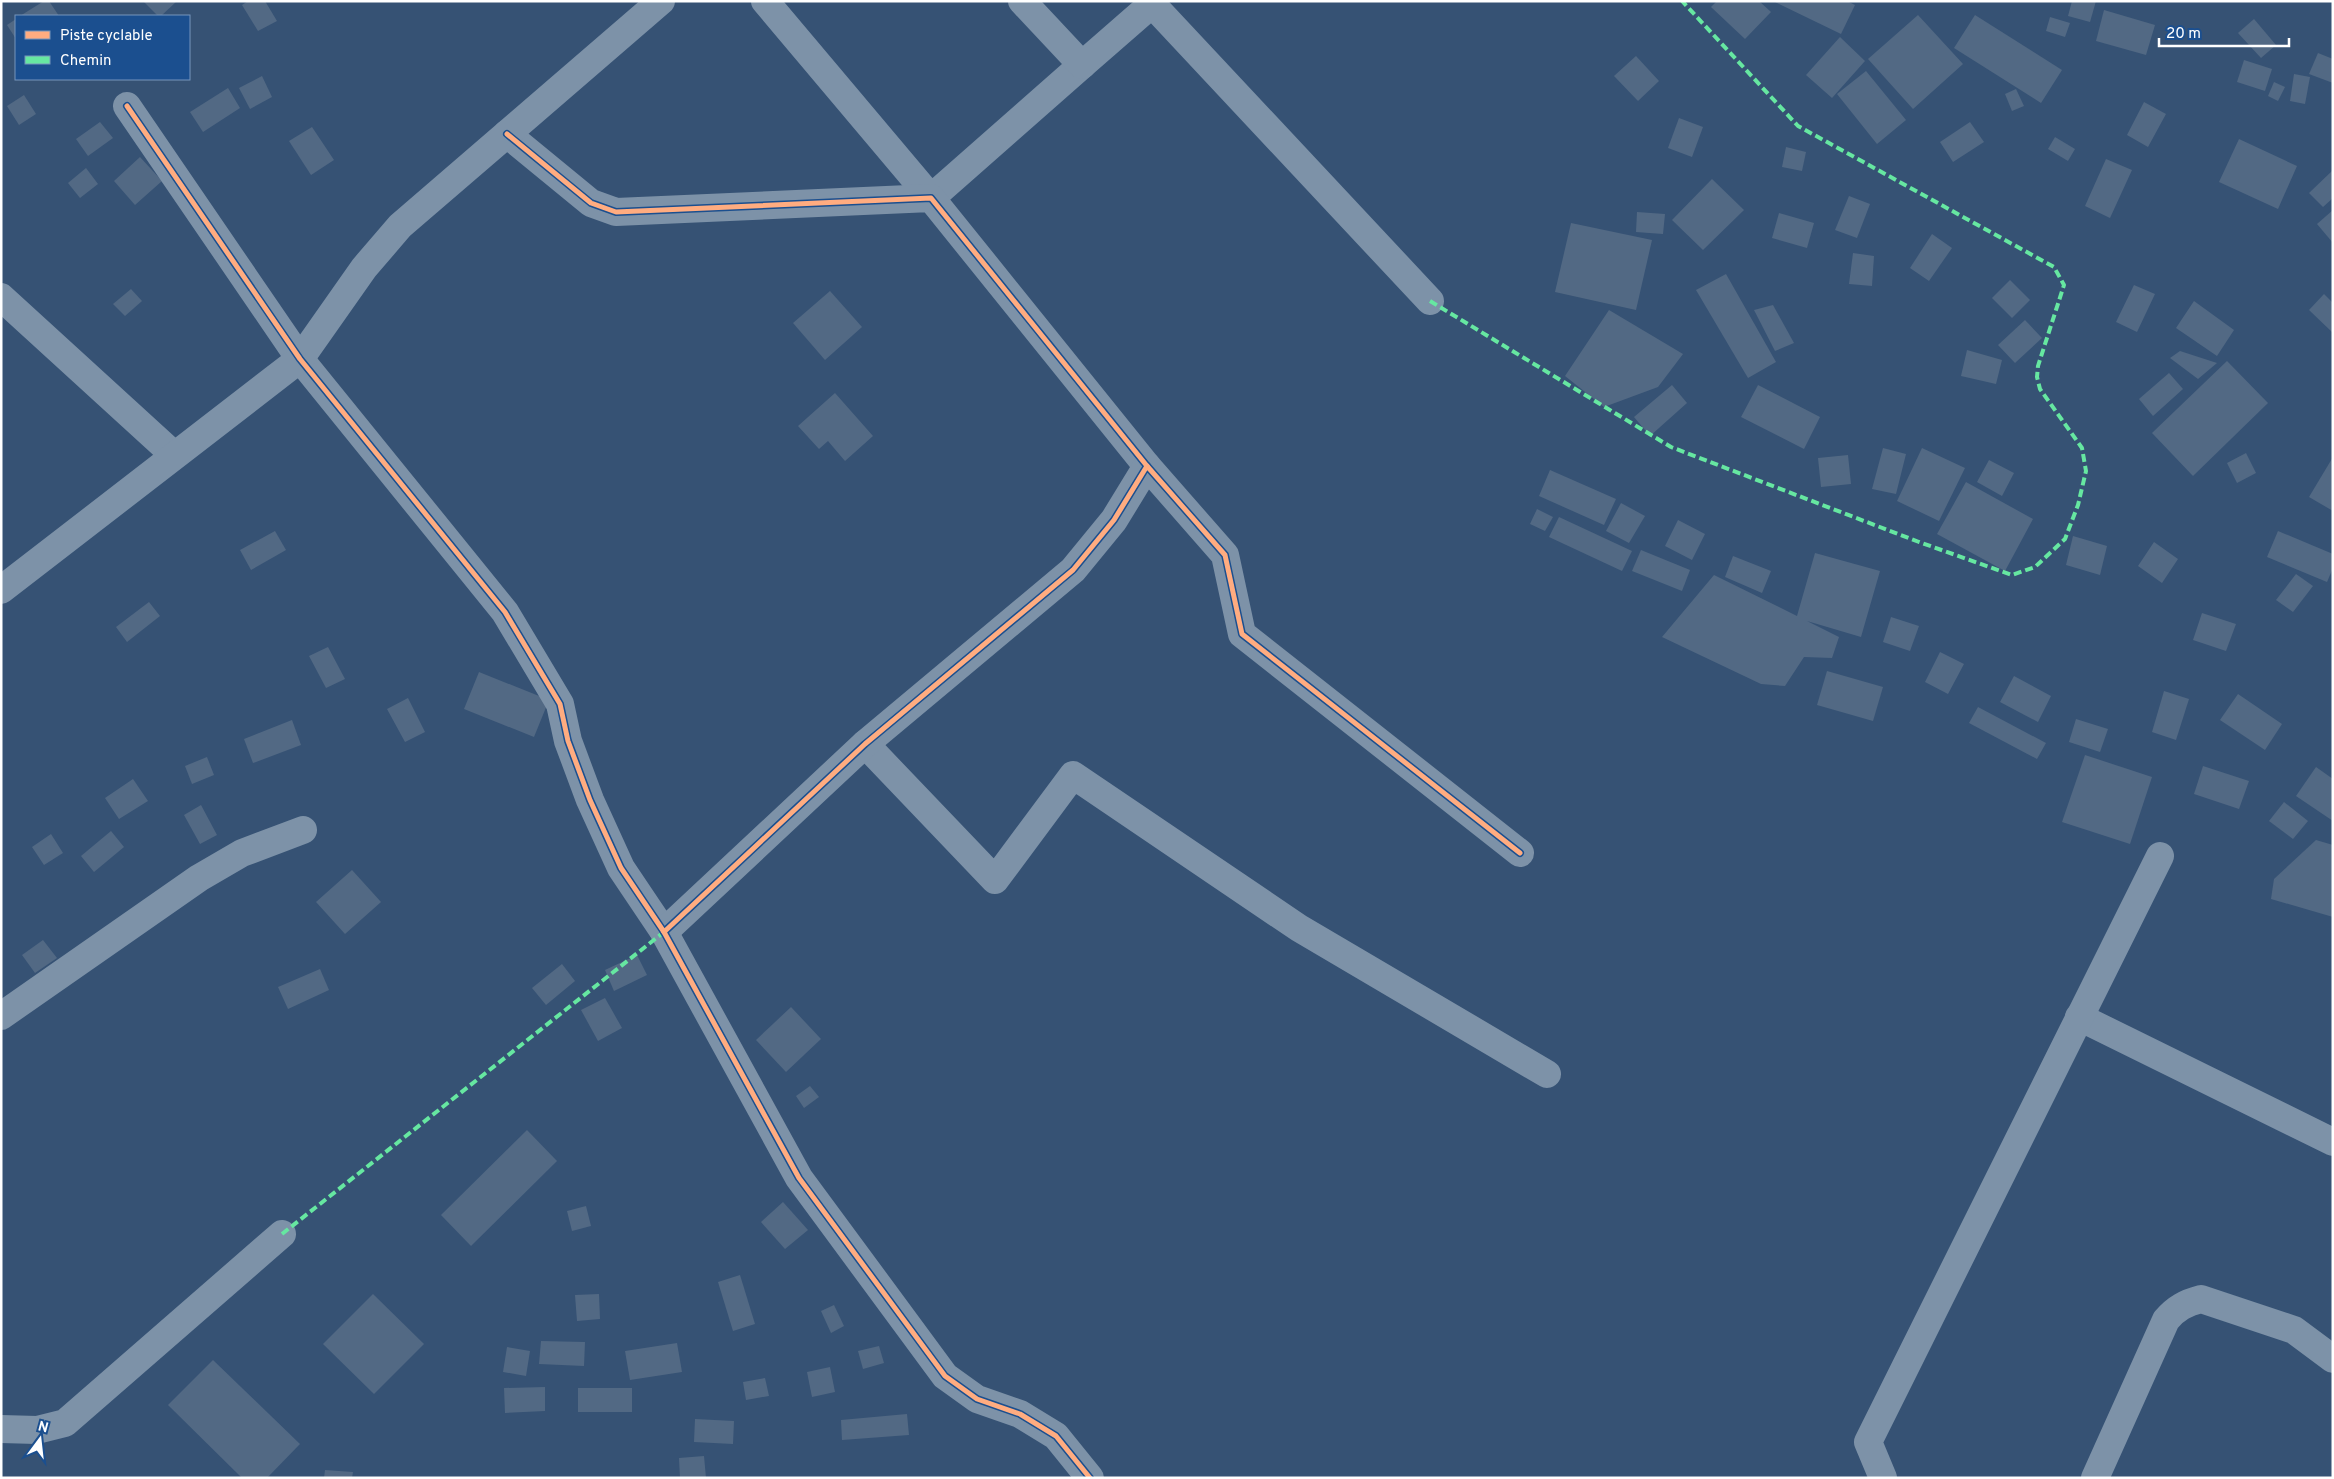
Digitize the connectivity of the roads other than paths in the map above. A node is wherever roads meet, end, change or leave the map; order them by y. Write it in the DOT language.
graph roads {
  1 [pos="661,1"];
  2 [pos="765,1"];
  3 [pos="1022,1"];
  4 [pos="1153,3"];
  5 [pos="1082,65"];
  6 [pos="127,106"];
  7 [pos="507,134"];
  8 [pos="931,198"];
  9 [pos="1,297"];
  10 [pos="1430,300"];
  11 [pos="300,359"];
  12 [pos="174,455"];
  13 [pos="1148,466"];
  14 [pos="1,590"];
  15 [pos="865,744"];
  16 [pos="303,830"];
  17 [pos="1520,853"];
  18 [pos="2160,856"];
  19 [pos="664,932"];
  20 [pos="1,1016"];
  21 [pos="2079,1017"];
  22 [pos="1547,1074"];
  23 [pos="2333,1142"];
  24 [pos="282,1234"];
  25 [pos="2333,1360"];
  26 [pos="1,1429"];
  27 [pos="1090,1478"];
  28 [pos="1883,1478"];
  29 [pos="2095,1478"];
  1 -- 7 [label="street"];
  2 -- 8 [label="street"];
  3 -- 5 [label="street"];
  4 -- 5 [label="street"];
  4 -- 10 [label="street"];
  5 -- 8 [label="street"];
  6 -- 11 [label="street"];
  7 -- 8 [label="street"];
  7 -- 11 [label="street"];
  8 -- 13 [label="street"];
  9 -- 12 [label="street"];
  11 -- 12 [label="street"];
  11 -- 19 [label="street"];
  12 -- 14 [label="street"];
  13 -- 15 [label="street"];
  13 -- 17 [label="street"];
  15 -- 19 [label="street"];
  15 -- 22 [label="street"];
  16 -- 20 [label="street"];
  18 -- 21 [label="street"];
  19 -- 27 [label="street"];
  21 -- 23 [label="street"];
  21 -- 28 [label="street"];
  24 -- 26 [label="street"];
  25 -- 29 [label="street"];
}
